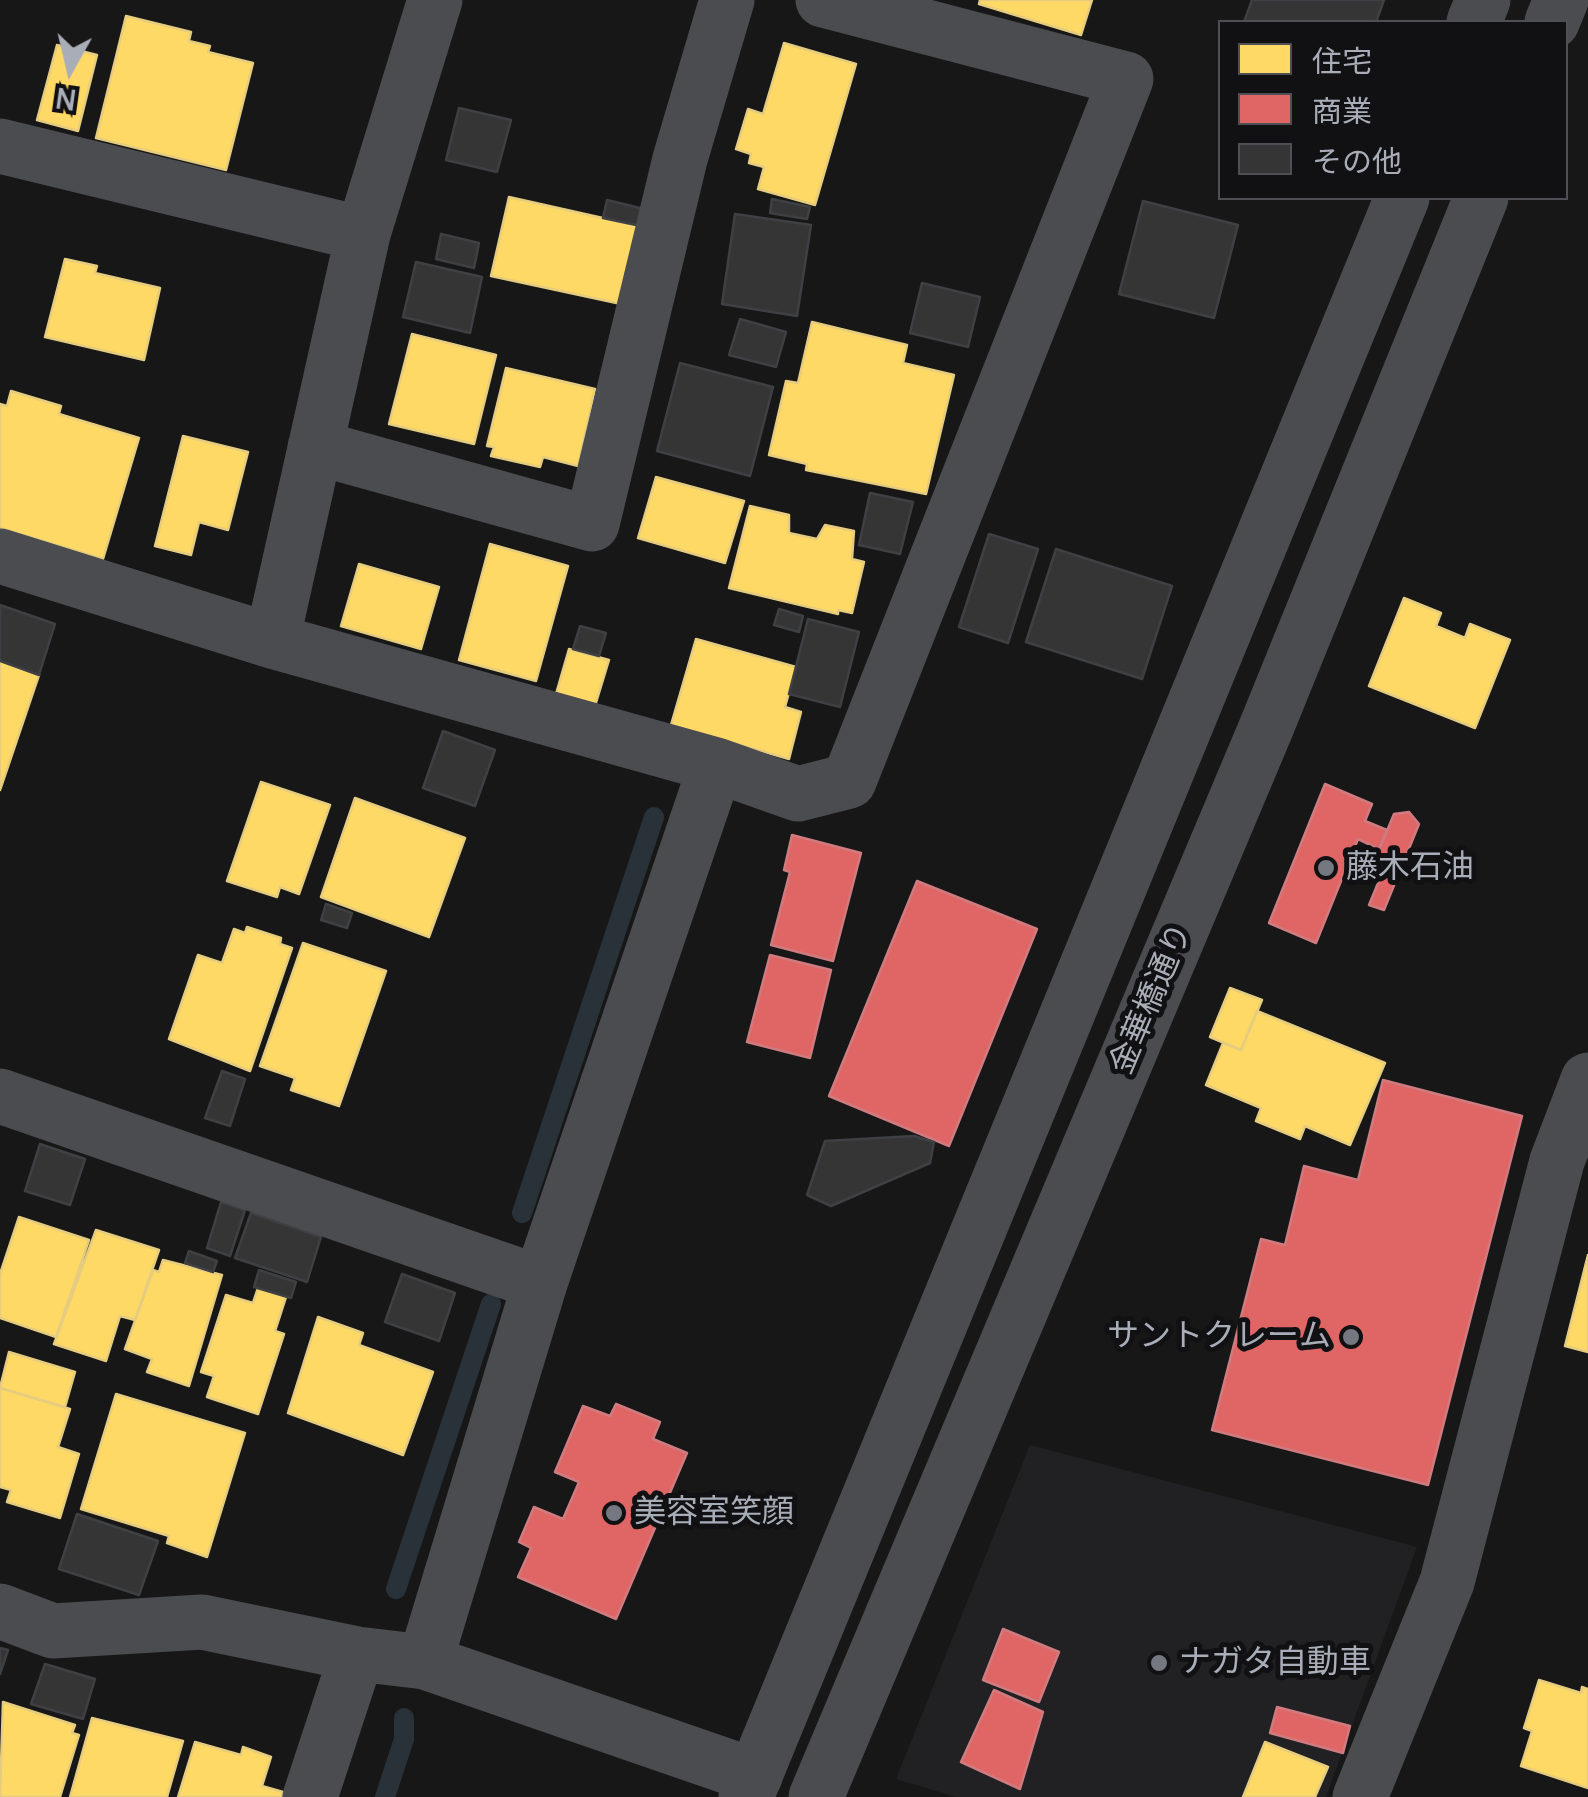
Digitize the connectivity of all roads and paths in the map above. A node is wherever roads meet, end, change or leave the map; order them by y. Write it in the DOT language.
graph roads {
  1 [pos="435,0"];
  2 [pos="728,0"];
  3 [pos="824,0"];
  4 [pos="0,146"];
  5 [pos="1401,200"];
  6 [pos="1480,200"];
  7 [pos="363,234"];
  8 [pos="315,447"];
  9 [pos="0,556"];
  10 [pos="272,641"];
  11 [pos="716,765"];
  12 [pos="1588,1080"];
  13 [pos="0,1096"];
  14 [pos="540,1283"];
  15 [pos="0,1612"];
  16 [pos="357,1654"];
  17 [pos="425,1662"];
  18 [pos="750,1787"];
  19 [pos="310,1797"];
  20 [pos="816,1797"];
  21 [pos="1360,1797"];
  1 -- 7 [label="street"];
  2 -- 8 [label="street"];
  3 -- 11 [label="street"];
  4 -- 7 [label="street"];
  5 -- 18 [label="street"];
  6 -- 20 [label="street, 金華橋通り"];
  7 -- 8 [label="street"];
  8 -- 10 [label="street"];
  9 -- 10 [label="street"];
  10 -- 11 [label="street"];
  11 -- 14 [label="street"];
  12 -- 21 [label="street"];
  13 -- 14 [label="street"];
  14 -- 17 [label="street"];
  15 -- 16 [label="street"];
  16 -- 17 [label="street"];
  16 -- 19 [label="street"];
  17 -- 18 [label="street"];
}
